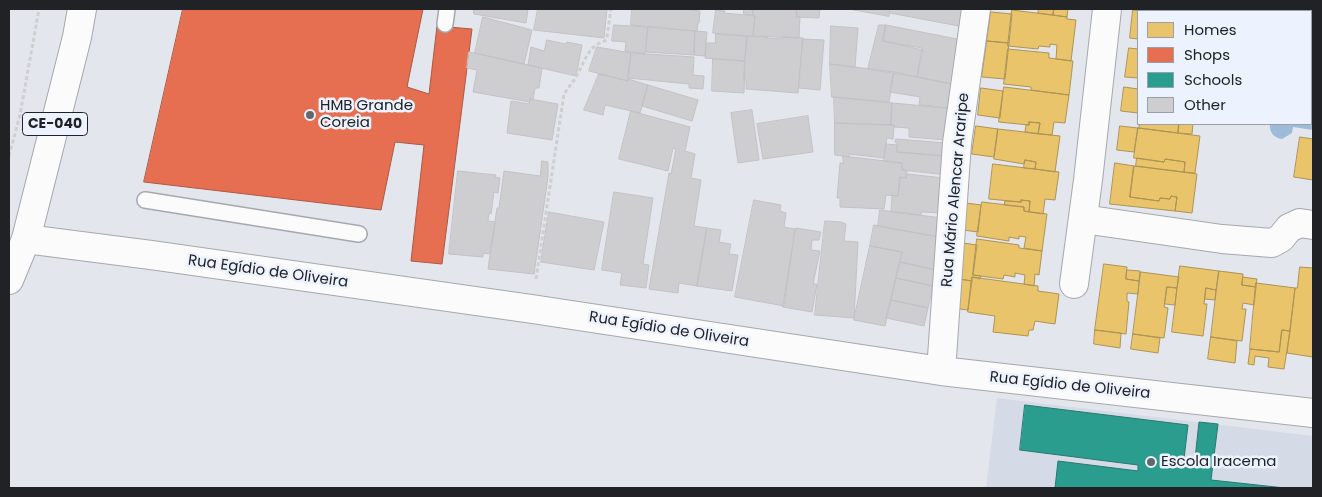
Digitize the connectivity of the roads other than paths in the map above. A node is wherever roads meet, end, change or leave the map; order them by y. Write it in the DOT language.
graph roads {
  1 [pos="82,9"];
  2 [pos="976,9"];
  3 [pos="1107,9"];
  4 [pos="146,200"];
  5 [pos="1083,219"];
  6 [pos="1313,225"];
  7 [pos="359,234"];
  8 [pos="26,239"];
  9 [pos="9,280"];
  10 [pos="1074,284"];
  11 [pos="941,371"];
  12 [pos="1313,413"];
  1 -- 8 [label="main road, CE-040"];
  2 -- 11 [label="main road, Rua Mário Alencar Araripe"];
  3 -- 5 [label="main road"];
  4 -- 7 [label="lane"];
  5 -- 6 [label="main road"];
  5 -- 10 [label="main road"];
  8 -- 9 [label="main road, CE-040"];
  8 -- 11 [label="main road, Rua Egídio de Oliveira"];
  11 -- 12 [label="main road, Rua Egídio de Oliveira"];
}
